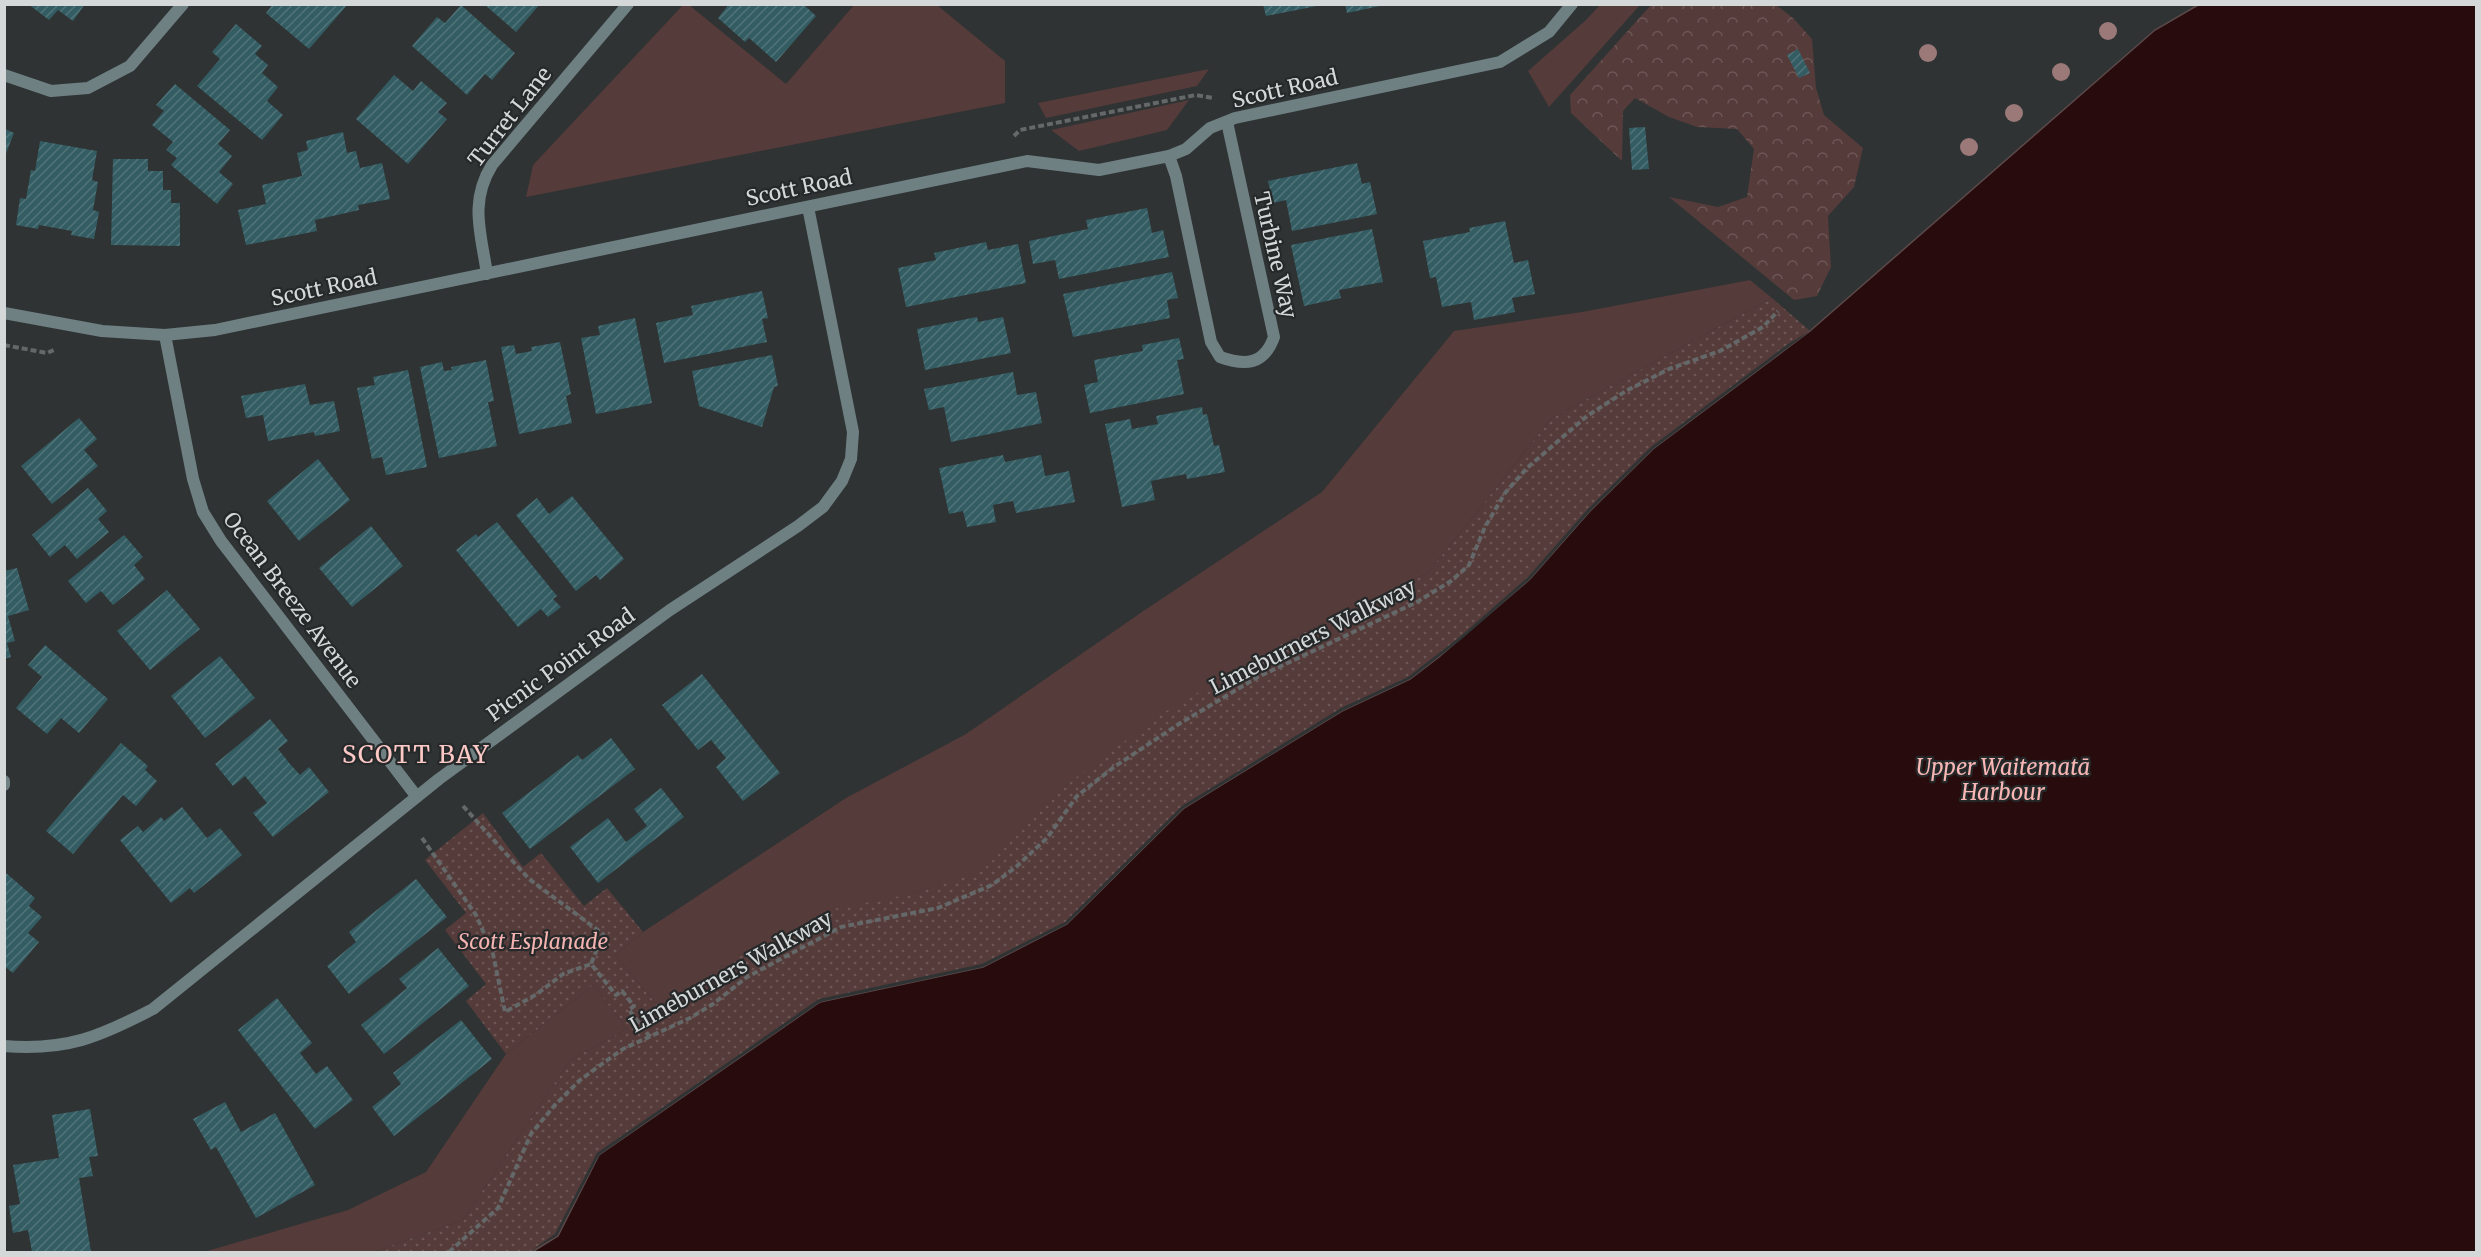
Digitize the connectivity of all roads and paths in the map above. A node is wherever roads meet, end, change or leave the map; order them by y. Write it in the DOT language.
graph roads {
  1 [pos="183,4"];
  2 [pos="628,4"];
  3 [pos="1572,4"];
  4 [pos="4,75"];
  5 [pos="1196,95"];
  6 [pos="1227,122"];
  7 [pos="1010,140"];
  8 [pos="1169,156"];
  9 [pos="808,207"];
  10 [pos="487,274"];
  11 [pos="1778,311"];
  12 [pos="4,313"];
  13 [pos="165,335"];
  14 [pos="417,797"];
  15 [pos="463,806"];
  16 [pos="422,838"];
  17 [pos="591,964"];
  18 [pos="650,1037"];
  19 [pos="4,1046"];
  20 [pos="449,1252"];
  1 -- 4 [label="street"];
  2 -- 10 [label="street, Turret Lane"];
  3 -- 6 [label="street, Scott Road"];
  5 -- 7 [label="path"];
  6 -- 8 [label="street, Scott Road"];
  6 -- 8 [label="street, Turbine Way"];
  8 -- 9 [label="street, Scott Road"];
  9 -- 10 [label="street, Scott Road"];
  9 -- 14 [label="street, Picnic Point Road"];
  10 -- 13 [label="street, Scott Road"];
  11 -- 18 [label="path, Limeburners Walkway"];
  12 -- 13 [label="street, Scott Road"];
  13 -- 14 [label="street, Ocean Breeze Avenue"];
  14 -- 19 [label="street, Picnic Point Road"];
  15 -- 17 [label="path"];
  16 -- 17 [label="path"];
  17 -- 18 [label="path"];
  18 -- 20 [label="path, Limeburners Walkway"];
}
